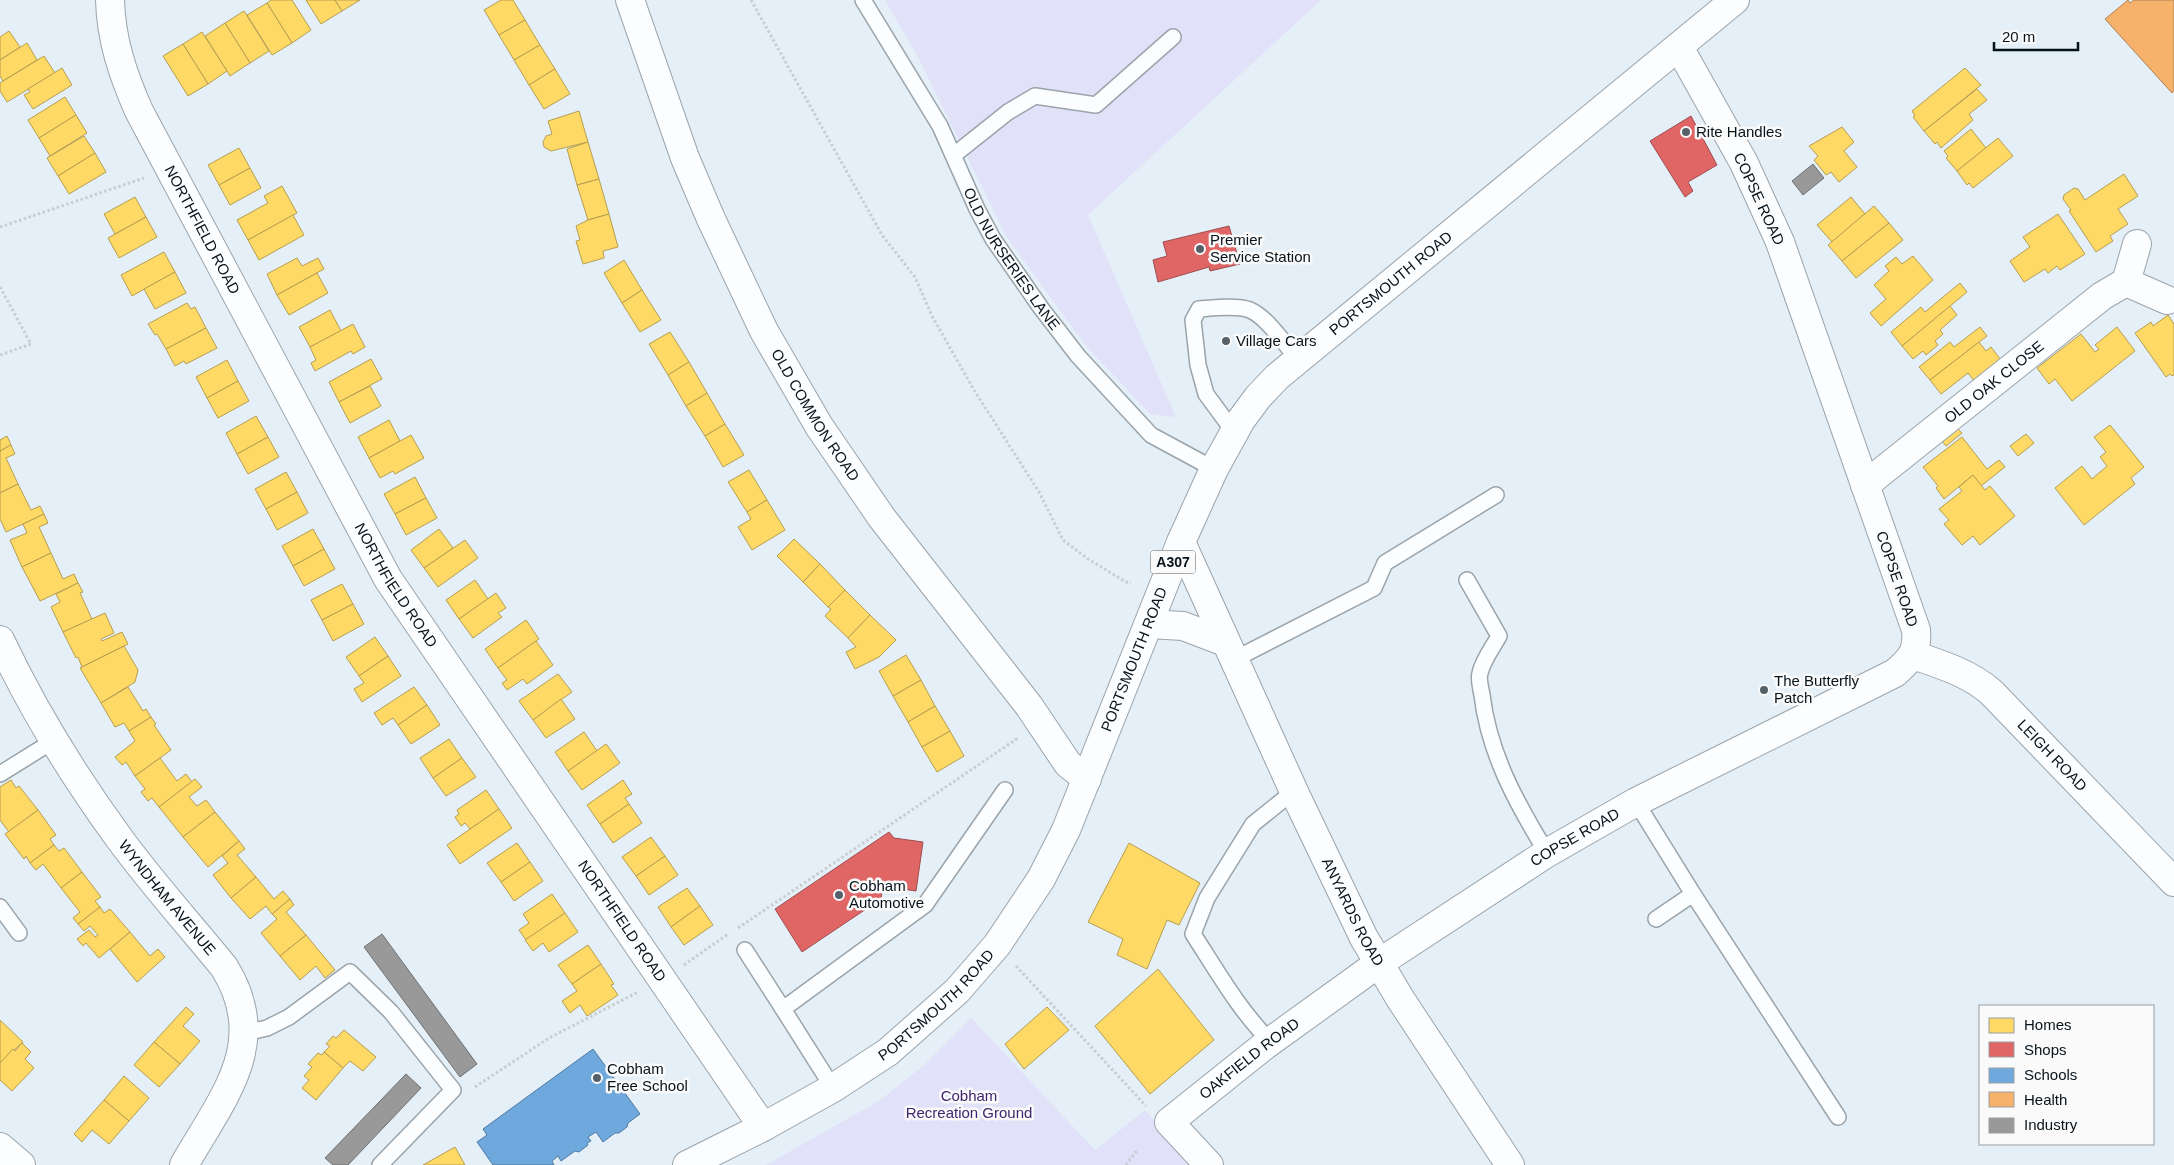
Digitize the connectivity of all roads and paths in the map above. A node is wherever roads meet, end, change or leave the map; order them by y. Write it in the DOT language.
graph roads {
  1 [pos="110,0"];
  2 [pos="630,0"];
  3 [pos="751,0"];
  4 [pos="864,0"];
  5 [pos="1735,0"];
  6 [pos="1173,36"];
  7 [pos="1679,47"];
  8 [pos="954,155"];
  9 [pos="169,169"];
  10 [pos="0,226"];
  11 [pos="2137,244"];
  12 [pos="2126,282"];
  13 [pos="0,287"];
  14 [pos="2167,300"];
  15 [pos="0,355"];
  16 [pos="1298,360"];
  17 [pos="1234,432"];
  18 [pos="1214,469"];
  19 [pos="1865,485"];
  20 [pos="1496,495"];
  21 [pos="1181,542"];
  22 [pos="1466,580"];
  23 [pos="1131,582"];
  24 [pos="1149,624"];
  25 [pos="0,640"];
  26 [pos="1230,650"];
  27 [pos="1913,655"];
  28 [pos="1040,723"];
  29 [pos="53,741"];
  30 [pos="0,774"];
  31 [pos="1087,779"];
  32 [pos="1005,790"];
  33 [pos="1294,791"];
  34 [pos="1636,802"];
  35 [pos="1547,853"];
  36 [pos="2174,882"];
  37 [pos="1692,894"];
  38 [pos="0,907"];
  39 [pos="1656,919"];
  40 [pos="19,933"];
  41 [pos="997,946"];
  42 [pos="744,950"];
  43 [pos="1379,963"];
  44 [pos="662,979"];
  45 [pos="783,1009"];
  46 [pos="245,1034"];
  47 [pos="1270,1041"];
  48 [pos="833,1088"];
  49 [pos="453,1090"];
  50 [pos="1838,1117"];
  51 [pos="1169,1122"];
  52 [pos="762,1127"];
  53 [pos="0,1147"];
  54 [pos="1138,1149"];
  55 [pos="21,1165"];
  56 [pos="184,1165"];
  57 [pos="380,1165"];
  58 [pos="688,1165"];
  59 [pos="1126,1165"];
  60 [pos="1209,1165"];
  61 [pos="1510,1165"];
  1 -- 9 [label="street, NORTHFIELD ROAD"];
  2 -- 28 [label="street, OLD COMMON ROAD"];
  3 -- 23 [label="path"];
  4 -- 8 [label="lane, OLD NURSERIES LANE"];
  5 -- 7 [label="street, PORTSMOUTH ROAD / A307"];
  6 -- 8 [label="lane"];
  7 -- 16 [label="street, PORTSMOUTH ROAD / A307"];
  7 -- 19 [label="street, COPSE ROAD"];
  8 -- 18 [label="lane, OLD NURSERIES LANE"];
  9 -- 10 [label="path"];
  9 -- 44 [label="street, NORTHFIELD ROAD"];
  11 -- 12 [label="street"];
  12 -- 14 [label="street"];
  12 -- 19 [label="street, OLD OAK CLOSE"];
  13 -- 15 [label="path"];
  16 -- 17 [label="street, PORTSMOUTH ROAD / A307"];
  16 -- 17 [label="lane"];
  17 -- 18 [label="street, PORTSMOUTH ROAD / A307"];
  18 -- 21 [label="street, PORTSMOUTH ROAD / A307"];
  19 -- 27 [label="street, COPSE ROAD"];
  20 -- 26 [label="lane"];
  21 -- 24 [label="street, PORTSMOUTH ROAD / A307"];
  21 -- 26 [label="street, ANYARDS ROAD"];
  22 -- 35 [label="lane"];
  24 -- 26 [label="street"];
  24 -- 31 [label="street, PORTSMOUTH ROAD / A307"];
  25 -- 29 [label="street, WYNDHAM AVENUE"];
  26 -- 33 [label="street, ANYARDS ROAD"];
  27 -- 34 [label="street, COPSE ROAD"];
  27 -- 36 [label="street, LEIGH ROAD"];
  28 -- 31 [label="street, OLD COMMON ROAD"];
  28 -- 44 [label="path"];
  29 -- 30 [label="lane"];
  29 -- 46 [label="street, WYNDHAM AVENUE"];
  31 -- 41 [label="street, PORTSMOUTH ROAD / A307"];
  32 -- 45 [label="lane"];
  33 -- 43 [label="street, ANYARDS ROAD"];
  33 -- 47 [label="lane"];
  34 -- 35 [label="street, COPSE ROAD"];
  34 -- 37 [label="lane"];
  35 -- 43 [label="street, COPSE ROAD"];
  37 -- 39 [label="lane"];
  37 -- 50 [label="lane"];
  38 -- 40 [label="lane"];
  41 -- 48 [label="street, PORTSMOUTH ROAD / A307"];
  41 -- 51 [label="path"];
  42 -- 45 [label="lane"];
  43 -- 47 [label="street, OAKFIELD ROAD"];
  43 -- 61 [label="street, ANYARDS ROAD"];
  44 -- 49 [label="path"];
  44 -- 52 [label="street, NORTHFIELD ROAD"];
  45 -- 48 [label="lane"];
  46 -- 49 [label="lane"];
  46 -- 56 [label="street, WYNDHAM AVENUE"];
  47 -- 51 [label="street, OAKFIELD ROAD"];
  48 -- 52 [label="street, PORTSMOUTH ROAD / A307"];
  49 -- 57 [label="lane"];
  51 -- 60 [label="street"];
  52 -- 58 [label="street, PORTSMOUTH ROAD / A307"];
  53 -- 55 [label="street"];
  54 -- 59 [label="path"];
}
